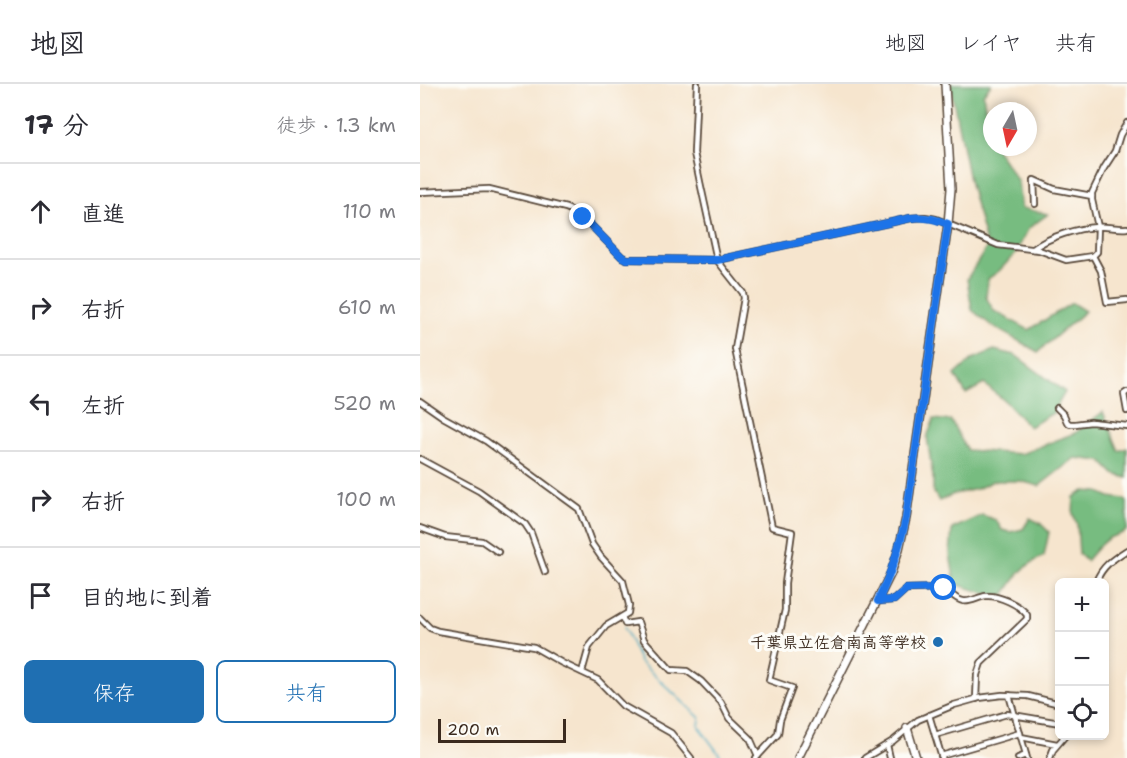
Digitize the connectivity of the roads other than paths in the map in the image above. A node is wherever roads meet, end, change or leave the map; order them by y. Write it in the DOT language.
graph roads {
  1 [pos="697,84"];
  2 [pos="945,84"];
  3 [pos="1127,123"];
  4 [pos="420,192"];
  5 [pos="1092,196"];
  6 [pos="1035,204"];
  7 [pos="948,224"];
  8 [pos="1098,227"];
  9 [pos="1127,228"];
  10 [pos="1033,249"];
  11 [pos="1093,256"];
  12 [pos="717,260"];
  13 [pos="1127,300"];
  14 [pos="1127,392"];
  15 [pos="420,401"];
  16 [pos="1057,408"];
  17 [pos="1127,411"];
  18 [pos="1127,426"];
  19 [pos="420,459"];
  20 [pos="420,528"];
  21 [pos="1127,550"];
  22 [pos="498,552"];
  23 [pos="545,572"];
  24 [pos="1098,578"];
  25 [pos="878,601"];
  26 [pos="622,617"];
  27 [pos="420,618"];
  28 [pos="582,672"];
  29 [pos="1008,695"];
  30 [pos="976,699"];
  31 [pos="1055,703"];
  32 [pos="929,715"];
  33 [pos="1014,715"];
  34 [pos="1055,722"];
  35 [pos="907,728"];
  36 [pos="935,735"];
  37 [pos="1020,735"];
  38 [pos="1061,740"];
  39 [pos="1058,744"];
  40 [pos="887,745"];
  41 [pos="757,757"];
  42 [pos="941,757"];
  43 [pos="1027,757"];
  44 [pos="691,758"];
  45 [pos="798,758"];
  46 [pos="865,758"];
  47 [pos="890,758"];
  48 [pos="916,758"];
  49 [pos="1018,758"];
  50 [pos="1050,758"];
  1 -- 12 [label="street"];
  2 -- 7 [label="street"];
  3 -- 5 [label="street"];
  4 -- 12 [label="street"];
  5 -- 6 [label="street"];
  5 -- 8 [label="street"];
  7 -- 10 [label="street"];
  7 -- 12 [label="street"];
  7 -- 25 [label="street"];
  8 -- 9 [label="street"];
  8 -- 10 [label="street"];
  8 -- 11 [label="street"];
  10 -- 11 [label="street"];
  11 -- 13 [label="street"];
  12 -- 41 [label="street"];
  14 -- 17 [label="street"];
  15 -- 26 [label="street"];
  16 -- 18 [label="street"];
  19 -- 23 [label="street"];
  20 -- 22 [label="street"];
  21 -- 24 [label="street"];
  25 -- 30 [label="street"];
  25 -- 45 [label="street"];
  26 -- 28 [label="street"];
  26 -- 41 [label="street"];
  27 -- 28 [label="street"];
  28 -- 44 [label="street"];
  29 -- 30 [label="street"];
  29 -- 31 [label="street"];
  29 -- 33 [label="street"];
  30 -- 32 [label="street"];
  32 -- 35 [label="street"];
  32 -- 36 [label="street"];
  33 -- 34 [label="street"];
  33 -- 36 [label="street"];
  33 -- 37 [label="street"];
  35 -- 40 [label="street"];
  35 -- 48 [label="street"];
  36 -- 42 [label="street"];
  37 -- 39 [label="street"];
  37 -- 42 [label="street"];
  37 -- 43 [label="street"];
  38 -- 39 [label="street"];
  39 -- 50 [label="street"];
  40 -- 46 [label="street"];
  40 -- 47 [label="street"];
  43 -- 49 [label="street"];
}
